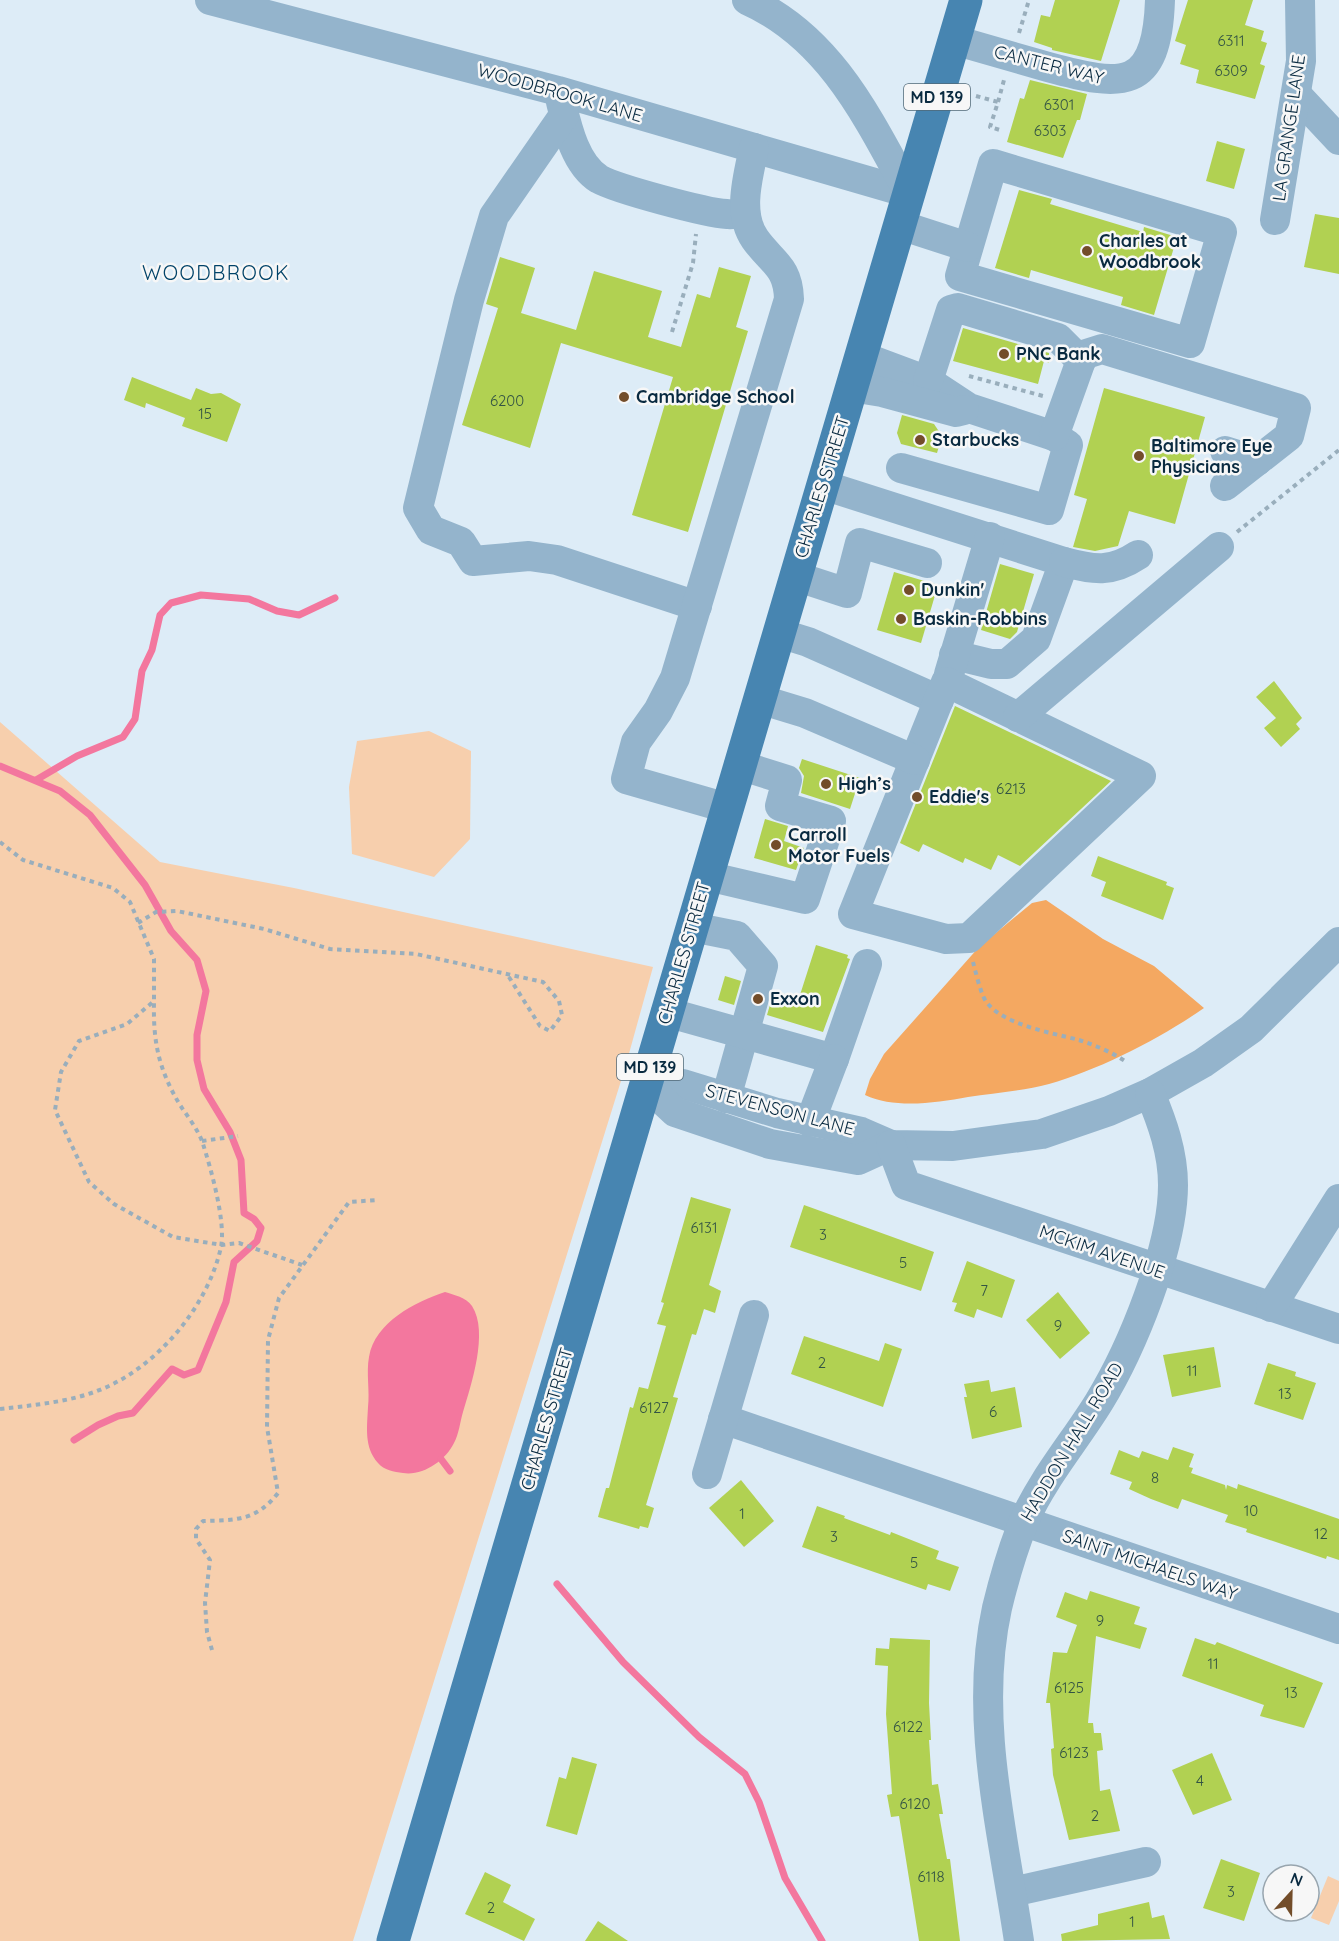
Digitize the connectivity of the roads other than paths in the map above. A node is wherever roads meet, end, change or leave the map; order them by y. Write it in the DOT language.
graph roads {
  1 [pos="210,0"];
  2 [pos="747,0"];
  3 [pos="966,0"];
  4 [pos="1160,0"];
  5 [pos="1300,0"];
  6 [pos="954,40"];
  7 [pos="1296,94"];
  8 [pos="561,103"];
  9 [pos="1339,140"];
  10 [pos="754,148"];
  11 [pos="909,193"];
  12 [pos="745,212"];
  13 [pos="1275,220"];
  14 [pos="900,225"];
  15 [pos="968,247"];
  16 [pos="861,356"];
  17 [pos="1081,361"];
  18 [pos="928,381"];
  19 [pos="851,387"];
  20 [pos="969,408"];
  21 [pos="1054,436"];
  22 [pos="1225,450"];
  23 [pos="1257,461"];
  24 [pos="901,468"];
  25 [pos="823,485"];
  26 [pos="1225,486"];
  27 [pos="990,537"];
  28 [pos="1219,547"];
  29 [pos="1138,555"];
  30 [pos="1064,562"];
  31 [pos="927,563"];
  32 [pos="795,576"];
  33 [pos="698,606"];
  34 [pos="778,633"];
  35 [pos="946,679"];
  36 [pos="759,699"];
  37 [pos="1018,717"];
  38 [pos="915,760"];
  39 [pos="739,765"];
  40 [pos="727,808"];
  41 [pos="707,876"];
  42 [pos="692,927"];
  43 [pos="1339,942"];
  44 [pos="867,964"];
  45 [pos="666,1012"];
  46 [pos="744,1033"];
  47 [pos="834,1059"];
  48 [pos="645,1083"];
  49 [pos="1150,1093"];
  50 [pos="726,1098"];
  51 [pos="810,1122"];
  52 [pos="891,1145"];
  53 [pos="1339,1199"];
  54 [pos="1156,1270"];
  55 [pos="1271,1307"];
  56 [pos="754,1315"];
  57 [pos="1339,1329"];
  58 [pos="723,1419"];
  59 [pos="707,1474"];
  60 [pos="1024,1521"];
  61 [pos="1339,1629"];
  62 [pos="1146,1862"];
  63 [pos="1012,1892"];
  64 [pos="393,1941"];
  65 [pos="1018,1941"];
  1 -- 8 [label="street, WOODBROOK LANE"];
  2 -- 11 [label="street"];
  3 -- 6 [label="main road, CHARLES STREET / MD 139"];
  4 -- 6 [label="street, CANTER WAY"];
  5 -- 7 [label="street, LA GRANGE LANE"];
  6 -- 11 [label="main road, CHARLES STREET / MD 139"];
  7 -- 9 [label="street"];
  7 -- 13 [label="street, LA GRANGE LANE"];
  8 -- 10 [label="street, WOODBROOK LANE"];
  8 -- 12 [label="street"];
  8 -- 33 [label="street"];
  10 -- 11 [label="street, WOODBROOK LANE"];
  10 -- 12 [label="street"];
  11 -- 14 [label="main road, CHARLES STREET / MD 139"];
  12 -- 33 [label="street"];
  14 -- 15 [label="street"];
  14 -- 16 [label="main road, CHARLES STREET / MD 139"];
  15 -- 15 [label="street"];
  16 -- 18 [label="street"];
  16 -- 19 [label="main road, CHARLES STREET / MD 139"];
  17 -- 18 [label="street"];
  17 -- 21 [label="street"];
  17 -- 23 [label="street"];
  18 -- 20 [label="street"];
  19 -- 20 [label="street"];
  19 -- 25 [label="main road, CHARLES STREET / MD 139"];
  20 -- 21 [label="street"];
  21 -- 24 [label="street"];
  22 -- 23 [label="street"];
  23 -- 26 [label="street"];
  25 -- 27 [label="street"];
  25 -- 32 [label="main road, CHARLES STREET / MD 139"];
  27 -- 30 [label="street"];
  27 -- 35 [label="street"];
  28 -- 37 [label="street"];
  29 -- 30 [label="street"];
  30 -- 35 [label="street"];
  31 -- 32 [label="street"];
  32 -- 34 [label="main road, CHARLES STREET / MD 139"];
  33 -- 40 [label="street"];
  34 -- 35 [label="street"];
  34 -- 36 [label="main road, CHARLES STREET / MD 139"];
  35 -- 37 [label="street"];
  35 -- 38 [label="street"];
  36 -- 38 [label="street"];
  36 -- 39 [label="main road, CHARLES STREET / MD 139"];
  37 -- 38 [label="street"];
  39 -- 40 [label="main road, CHARLES STREET / MD 139"];
  39 -- 41 [label="street"];
  40 -- 41 [label="main road, CHARLES STREET / MD 139"];
  41 -- 42 [label="main road, CHARLES STREET / MD 139"];
  42 -- 45 [label="main road, CHARLES STREET / MD 139"];
  42 -- 46 [label="street"];
  43 -- 49 [label="street, STEVENSON LANE"];
  44 -- 47 [label="street"];
  45 -- 46 [label="street"];
  45 -- 48 [label="main road, CHARLES STREET / MD 139"];
  46 -- 47 [label="street"];
  46 -- 50 [label="street"];
  47 -- 51 [label="street"];
  48 -- 50 [label="street, STEVENSON LANE"];
  48 -- 52 [label="street, STEVENSON LANE"];
  48 -- 64 [label="main road, CHARLES STREET / MD 139"];
  49 -- 52 [label="street, STEVENSON LANE"];
  49 -- 54 [label="street, HADDON HALL ROAD"];
  50 -- 51 [label="street, STEVENSON LANE"];
  51 -- 52 [label="street, STEVENSON LANE"];
  52 -- 54 [label="street, MCKIM AVENUE"];
  53 -- 55 [label="street"];
  54 -- 55 [label="street, MCKIM AVENUE"];
  54 -- 60 [label="street, HADDON HALL ROAD"];
  55 -- 57 [label="street, MCKIM AVENUE"];
  56 -- 58 [label="street"];
  58 -- 59 [label="street"];
  58 -- 60 [label="street, SAINT MICHAELS WAY"];
  60 -- 61 [label="street, SAINT MICHAELS WAY"];
  60 -- 63 [label="street, HADDON HALL ROAD"];
  62 -- 63 [label="street"];
  63 -- 65 [label="street, HADDON HALL ROAD"];
}
